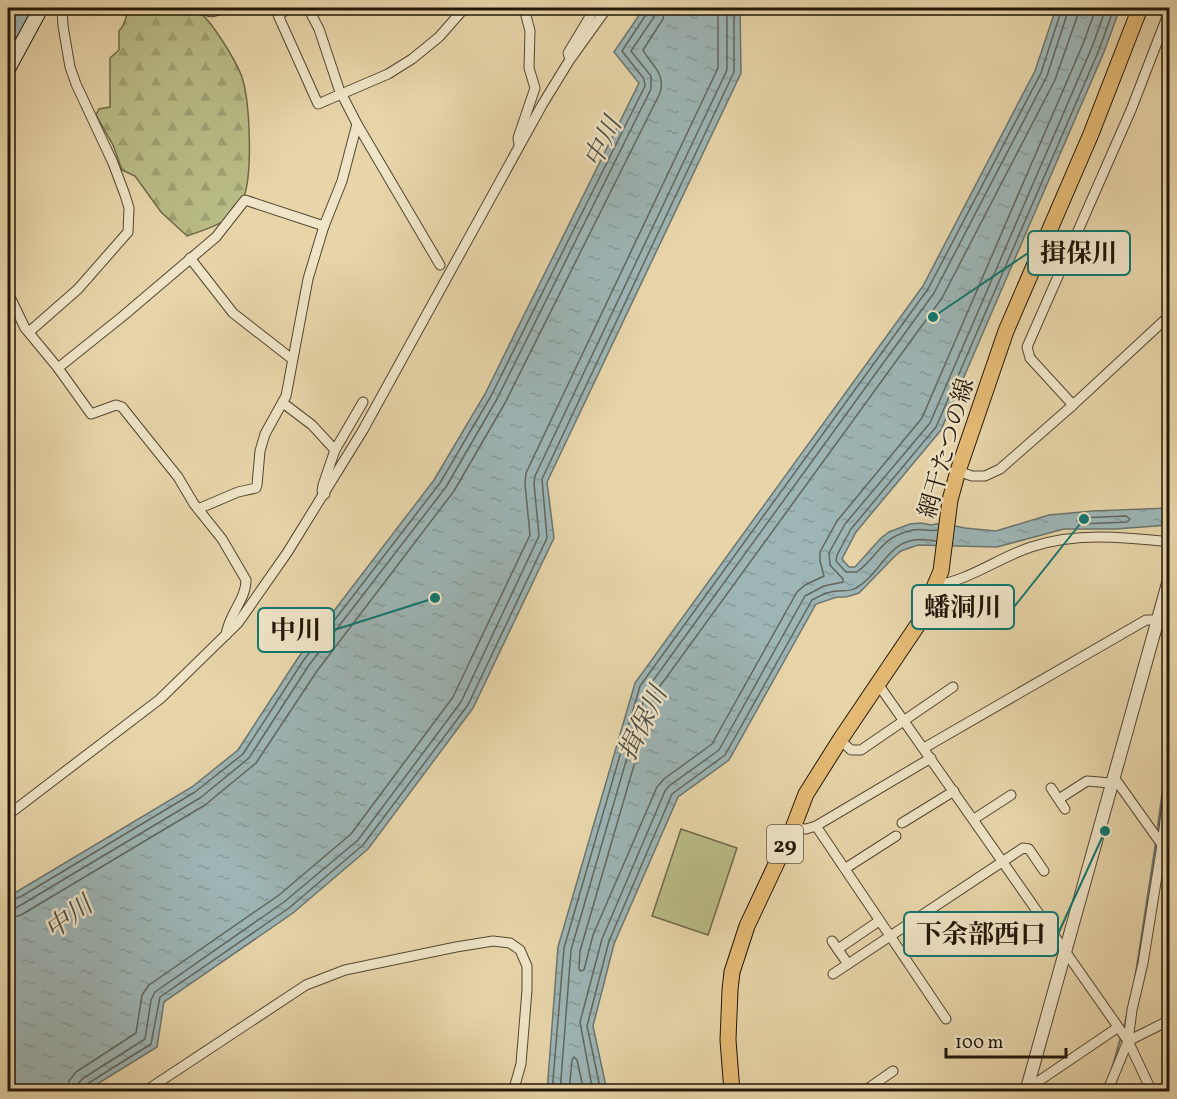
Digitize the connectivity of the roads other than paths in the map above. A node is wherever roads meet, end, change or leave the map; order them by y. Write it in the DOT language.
graph roads {
  1 [pos="41,8"];
  2 [pos="62,8"];
  3 [pos="202,8"];
  4 [pos="221,8"];
  5 [pos="290,8"];
  6 [pos="308,8"];
  7 [pos="468,8"];
  8 [pos="524,8"];
  9 [pos="595,8"];
  10 [pos="607,8"];
  11 [pos="1140,8"];
  12 [pos="1170,9"];
  13 [pos="569,61"];
  14 [pos="8,69"];
  15 [pos="341,93"];
  16 [pos="357,124"];
  17 [pos="520,145"];
  18 [pos="324,226"];
  19 [pos="190,258"];
  20 [pos="440,265"];
  21 [pos="8,293"];
  22 [pos="1170,315"];
  23 [pos="29,332"];
  24 [pos="292,359"];
  25 [pos="58,368"];
  26 [pos="363,402"];
  27 [pos="283,403"];
  28 [pos="1074,405"];
  29 [pos="334,450"];
  30 [pos="958,471"];
  31 [pos="325,494"];
  32 [pos="198,509"];
  33 [pos="1170,542"];
  34 [pos="1170,576"];
  35 [pos="936,585"];
  36 [pos="1170,614"];
  37 [pos="1158,620"];
  38 [pos="226,635"];
  39 [pos="878,684"];
  40 [pos="953,687"];
  41 [pos="904,720"];
  42 [pos="840,740"];
  43 [pos="924,748"];
  44 [pos="931,758"];
  45 [pos="1170,778"];
  46 [pos="1112,779"];
  47 [pos="1051,788"];
  48 [pos="954,790"];
  49 [pos="1011,795"];
  50 [pos="1059,799"];
  51 [pos="1065,809"];
  52 [pos="8,816"];
  53 [pos="974,819"];
  54 [pos="902,824"];
  55 [pos="816,826"];
  56 [pos="793,828"];
  57 [pos="896,836"];
  58 [pos="1164,843"];
  59 [pos="1170,856"];
  60 [pos="1003,861"];
  61 [pos="846,868"];
  62 [pos="1044,872"];
  63 [pos="879,921"];
  64 [pos="889,937"];
  65 [pos="1064,952"];
  66 [pos="848,964"];
  67 [pos="833,974"];
  68 [pos="945,1019"];
  69 [pos="1170,1020"];
  70 [pos="1117,1028"];
  71 [pos="1128,1041"];
  72 [pos="893,1071"];
  73 [pos="1026,1090"];
  74 [pos="144,1092"];
  75 [pos="513,1092"];
  76 [pos="732,1092"];
  77 [pos="863,1092"];
  78 [pos="1107,1092"];
  79 [pos="1152,1092"];
  1 -- 14 [label="main road"];
  2 -- 23 [label="street"];
  3 -- 4 [label="street"];
  5 -- 15 [label="street"];
  6 -- 15 [label="street"];
  7 -- 15 [label="street"];
  8 -- 17 [label="street"];
  9 -- 13 [label="street"];
  10 -- 13 [label="street"];
  11 -- 30 [label="main road, 網干たつの線 / 29"];
  12 -- 28 [label="street"];
  13 -- 17 [label="street"];
  15 -- 16 [label="street"];
  16 -- 18 [label="street"];
  16 -- 20 [label="street"];
  17 -- 31 [label="street"];
  18 -- 19 [label="street"];
  18 -- 24 [label="street"];
  19 -- 24 [label="street"];
  19 -- 25 [label="street"];
  21 -- 23 [label="street"];
  22 -- 28 [label="street"];
  23 -- 25 [label="street"];
  24 -- 27 [label="street"];
  25 -- 32 [label="street"];
  26 -- 29 [label="street"];
  27 -- 29 [label="street"];
  27 -- 32 [label="street"];
  28 -- 30 [label="street"];
  29 -- 31 [label="street"];
  30 -- 35 [label="main road, 網干たつの線 / 29"];
  31 -- 38 [label="street"];
  32 -- 38 [label="street"];
  33 -- 35 [label="street"];
  34 -- 37 [label="street"];
  35 -- 39 [label="main road, 網干たつの線 / 29"];
  36 -- 37 [label="street"];
  37 -- 43 [label="street"];
  37 -- 46 [label="street"];
  38 -- 52 [label="street"];
  39 -- 41 [label="street"];
  39 -- 42 [label="main road, 網干たつの線 / 29"];
  40 -- 41 [label="street"];
  41 -- 42 [label="street"];
  41 -- 43 [label="street"];
  42 -- 56 [label="main road, 網干たつの線 / 29"];
  43 -- 44 [label="street"];
  44 -- 48 [label="street"];
  44 -- 55 [label="street"];
  45 -- 58 [label="street"];
  46 -- 50 [label="street"];
  46 -- 58 [label="street"];
  46 -- 65 [label="street"];
  47 -- 50 [label="street"];
  48 -- 53 [label="street"];
  48 -- 54 [label="street"];
  49 -- 53 [label="street"];
  50 -- 51 [label="street"];
  53 -- 60 [label="street"];
  55 -- 56 [label="street"];
  55 -- 61 [label="street"];
  56 -- 76 [label="main road, 網干たつの線 / 29"];
  57 -- 61 [label="street"];
  58 -- 59 [label="street"];
  58 -- 71 [label="street"];
  60 -- 62 [label="street"];
  60 -- 64 [label="street"];
  60 -- 65 [label="street"];
  61 -- 63 [label="street"];
  63 -- 64 [label="street"];
  63 -- 66 [label="street"];
  64 -- 66 [label="street"];
  64 -- 68 [label="street"];
  65 -- 70 [label="street"];
  65 -- 73 [label="street"];
  66 -- 67 [label="street"];
  69 -- 71 [label="street"];
  70 -- 71 [label="street"];
  70 -- 73 [label="street"];
  71 -- 78 [label="street"];
  71 -- 79 [label="street"];
  72 -- 77 [label="street"];
  74 -- 75 [label="street"];
}
